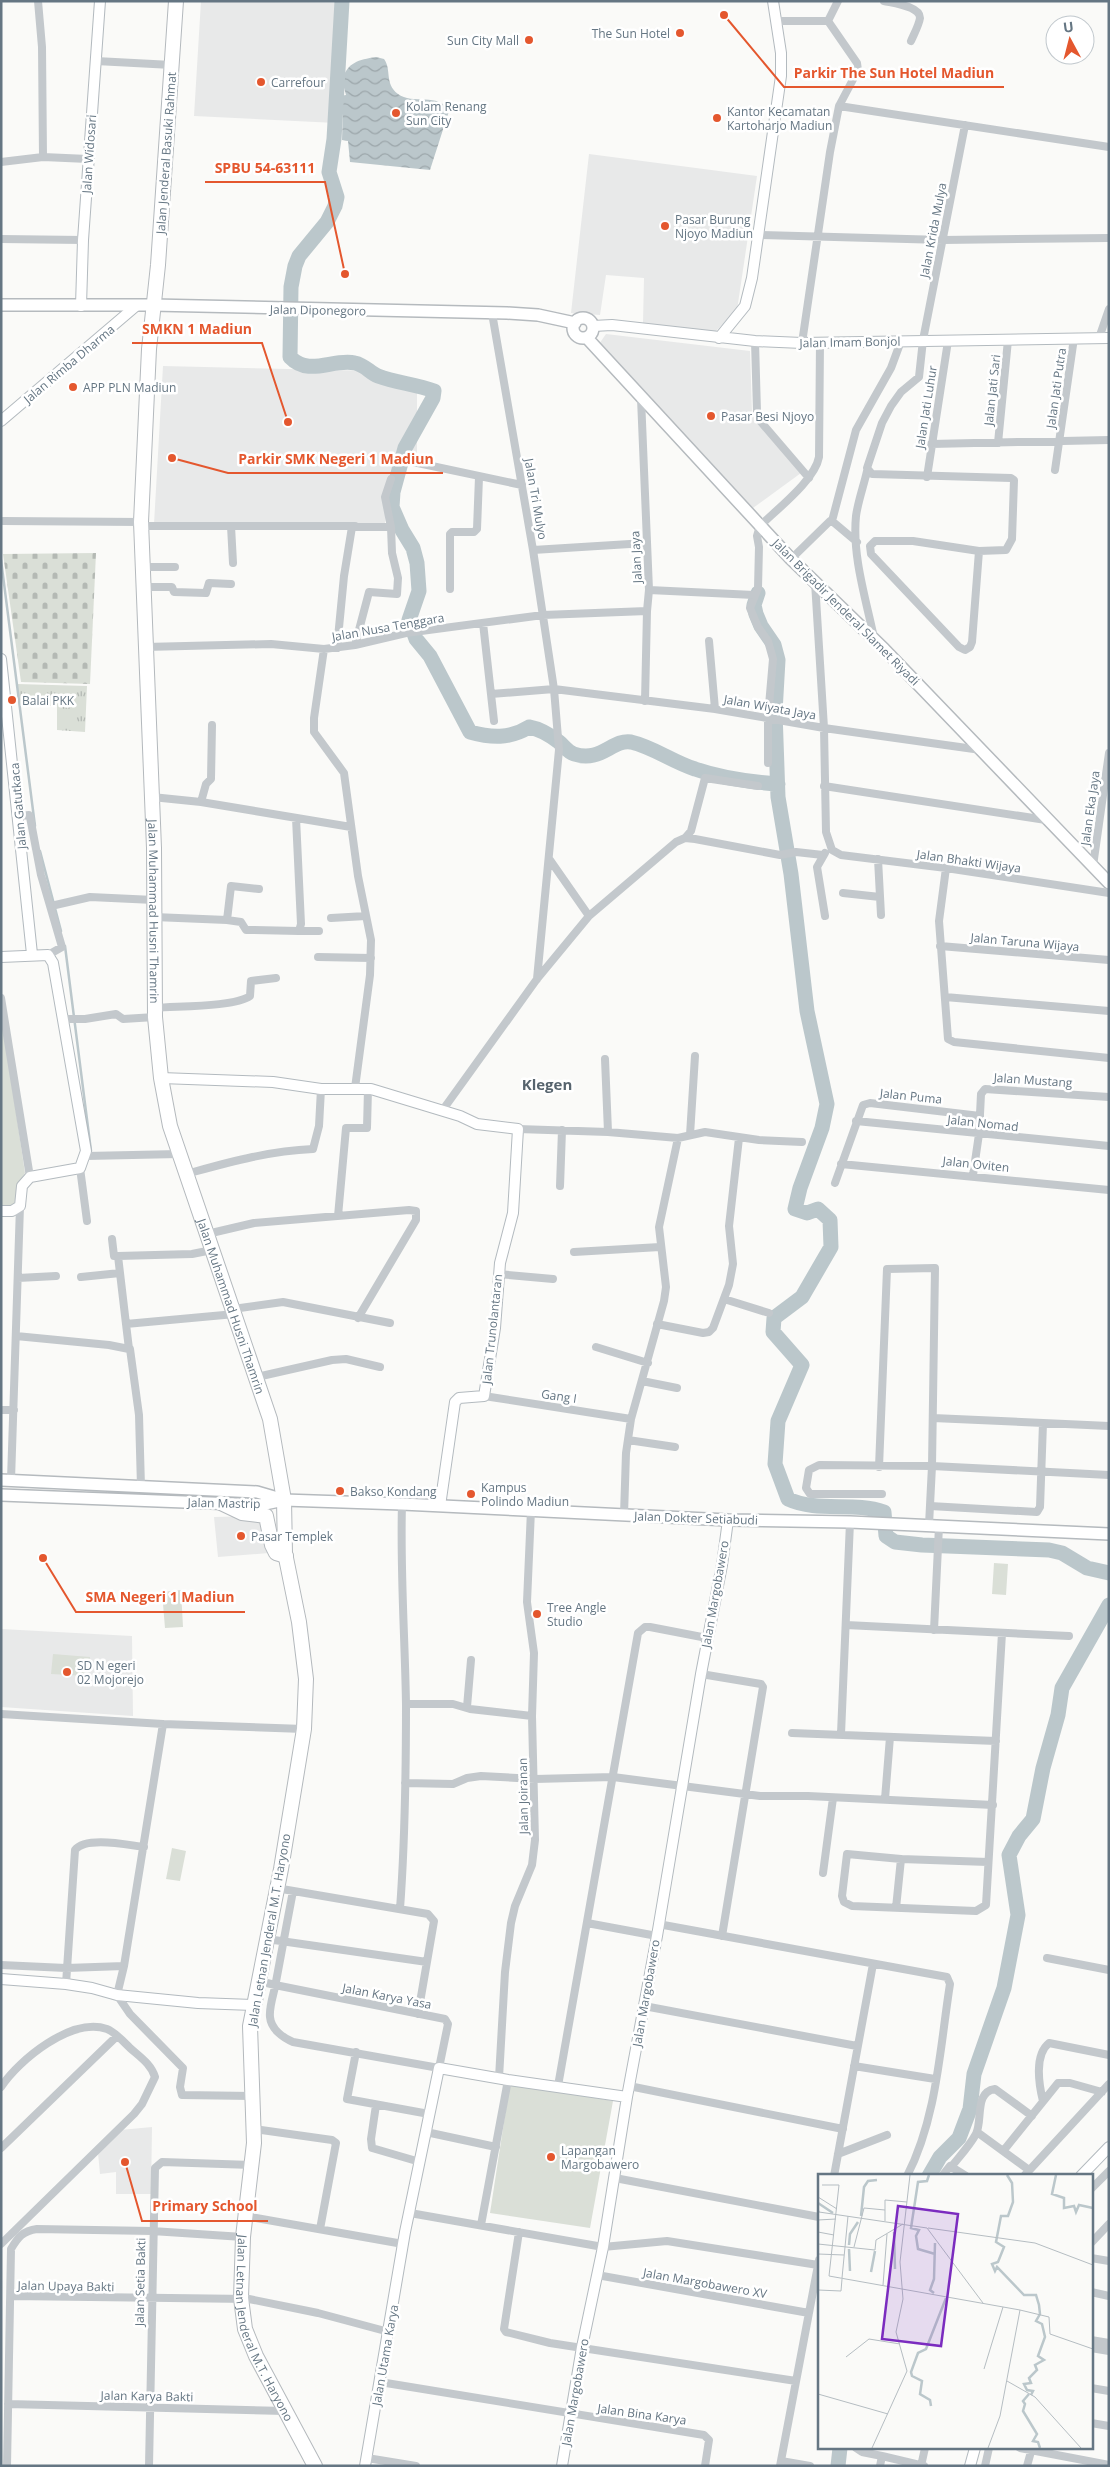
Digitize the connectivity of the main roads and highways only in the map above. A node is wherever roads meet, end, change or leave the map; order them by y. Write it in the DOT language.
graph roads {
  1 [pos="176,1"];
  2 [pos="1,305"];
  3 [pos="153,305"];
  4 [pos="575,323"];
  5 [pos="587,338"];
  6 [pos="1109,883"];
  7 [pos="6,1480"];
  8 [pos="109,1486"];
  9 [pos="1,1495"];
  10 [pos="106,1500"];
  11 [pos="284,1500"];
  12 [pos="221,1504"];
  13 [pos="1109,1534"];
  14 [pos="286,1556"];
  15 [pos="315,2466"];
  1 -- 3 [label="highway, Jalan Jenderal Basuki Rahmat"];
  2 -- 3 [label="main road, Jalan Diponegoro"];
  3 -- 4 [label="main road, Jalan Diponegoro"];
  3 -- 11 [label="highway, Jalan Muhammad Husni Thamrin"];
  4 -- 5 [label="main road"];
  4 -- 5 [label="main road"];
  5 -- 6 [label="main road, Jalan Brigadir Jenderal Slamet Riyadi"];
  7 -- 8 [label="main road, Jalan Mastrip"];
  8 -- 10 [label="main road"];
  8 -- 11 [label="main road, Jalan Mastrip"];
  9 -- 10 [label="main road, Jalan Mastrip"];
  10 -- 12 [label="main road, Jalan Mastrip"];
  11 -- 12 [label="main road, Jalan Mastrip"];
  11 -- 13 [label="main road, Jalan Dokter Setiabudi"];
  11 -- 14 [label="highway, Jalan Letnan Jenderal M.T. Haryono"];
  12 -- 14 [label="highway"];
  14 -- 15 [label="highway, Jalan Letnan Jenderal M.T. Haryono"];
}
